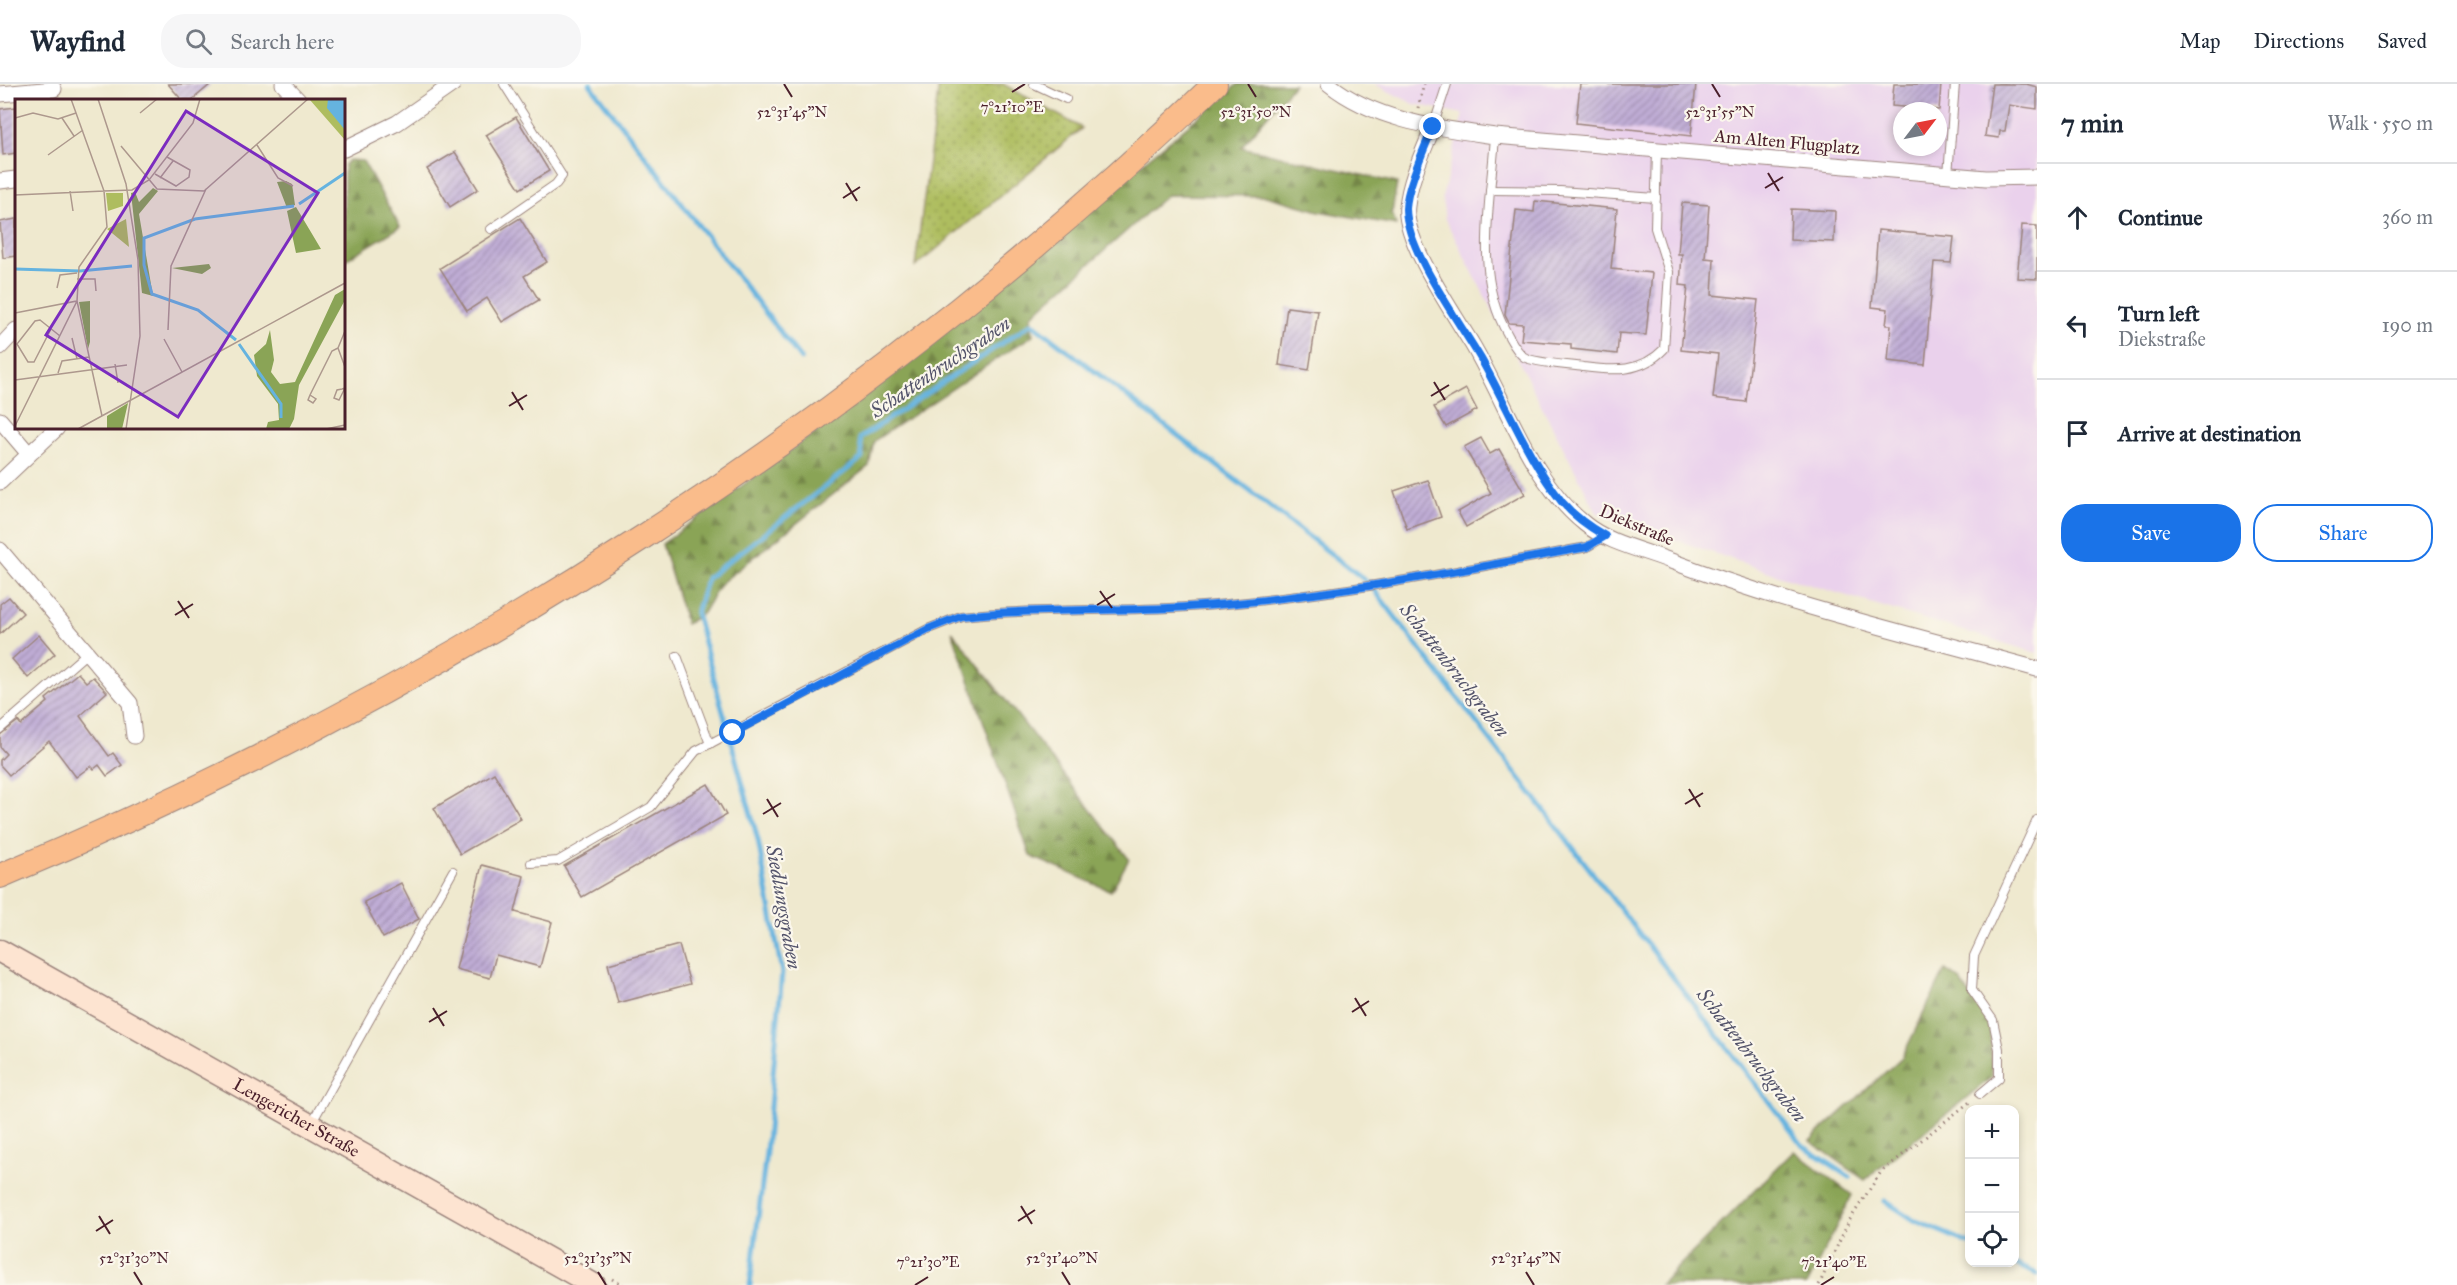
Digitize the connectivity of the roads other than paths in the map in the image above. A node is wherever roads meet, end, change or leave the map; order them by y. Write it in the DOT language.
graph roads {
  1 [pos="283,84"];
  2 [pos="453,84"];
  3 [pos="504,84"];
  4 [pos="1034,84"];
  5 [pos="1215,84"];
  6 [pos="1329,84"];
  7 [pos="1447,84"];
  8 [pos="1955,84"];
  9 [pos="54,91"];
  10 [pos="0,94"];
  11 [pos="297,99"];
  12 [pos="1066,99"];
  13 [pos="1433,127"];
  14 [pos="1495,136"];
  15 [pos="345,148"];
  16 [pos="1658,150"];
  17 [pos="1948,175"];
  18 [pos="2037,177"];
  19 [pos="15,179"];
  20 [pos="0,181"];
  21 [pos="1490,190"];
  22 [pos="1656,198"];
  23 [pos="491,229"];
  24 [pos="15,331"];
  25 [pos="0,347"];
  26 [pos="0,420"];
  27 [pos="56,429"];
  28 [pos="29,454"];
  29 [pos="0,482"];
  30 [pos="1605,536"];
  31 [pos="0,550"];
  32 [pos="87,653"];
  33 [pos="677,656"];
  34 [pos="2037,669"];
  35 [pos="0,729"];
  36 [pos="134,736"];
  37 [pos="713,742"];
  38 [pos="2037,820"];
  39 [pos="531,863"];
  40 [pos="453,871"];
  41 [pos="0,876"];
  42 [pos="0,951"];
  43 [pos="1980,1094"];
  44 [pos="311,1125"];
  45 [pos="594,1285"];
  1 -- 11 [label="street"];
  2 -- 15 [label="street"];
  3 -- 23 [label="lane"];
  4 -- 12 [label="lane"];
  5 -- 41 [label="main road"];
  6 -- 13 [label="street, Am Alten Flugplatz"];
  7 -- 13 [label="lane"];
  8 -- 17 [label="lane"];
  9 -- 10 [label="street"];
  13 -- 14 [label="street, Am Alten Flugplatz"];
  13 -- 30 [label="street, Diekstraße"];
  14 -- 16 [label="street, Am Alten Flugplatz"];
  14 -- 21 [label="lane"];
  16 -- 17 [label="street, Am Alten Flugplatz"];
  16 -- 22 [label="lane"];
  17 -- 18 [label="street, Am Alten Flugplatz"];
  19 -- 20 [label="street"];
  21 -- 22 [label="lane"];
  21 -- 22 [label="lane"];
  24 -- 25 [label="street"];
  26 -- 28 [label="street"];
  27 -- 28 [label="street"];
  28 -- 29 [label="street"];
  30 -- 34 [label="street, Diekstraße"];
  30 -- 37 [label="lane"];
  31 -- 32 [label="street"];
  32 -- 35 [label="lane"];
  32 -- 36 [label="street"];
  33 -- 37 [label="lane"];
  37 -- 39 [label="lane"];
  38 -- 43 [label="lane"];
  40 -- 44 [label="lane"];
  42 -- 44 [label="main road, Lengericher Straße"];
  44 -- 45 [label="main road, Lengericher Straße"];
}
